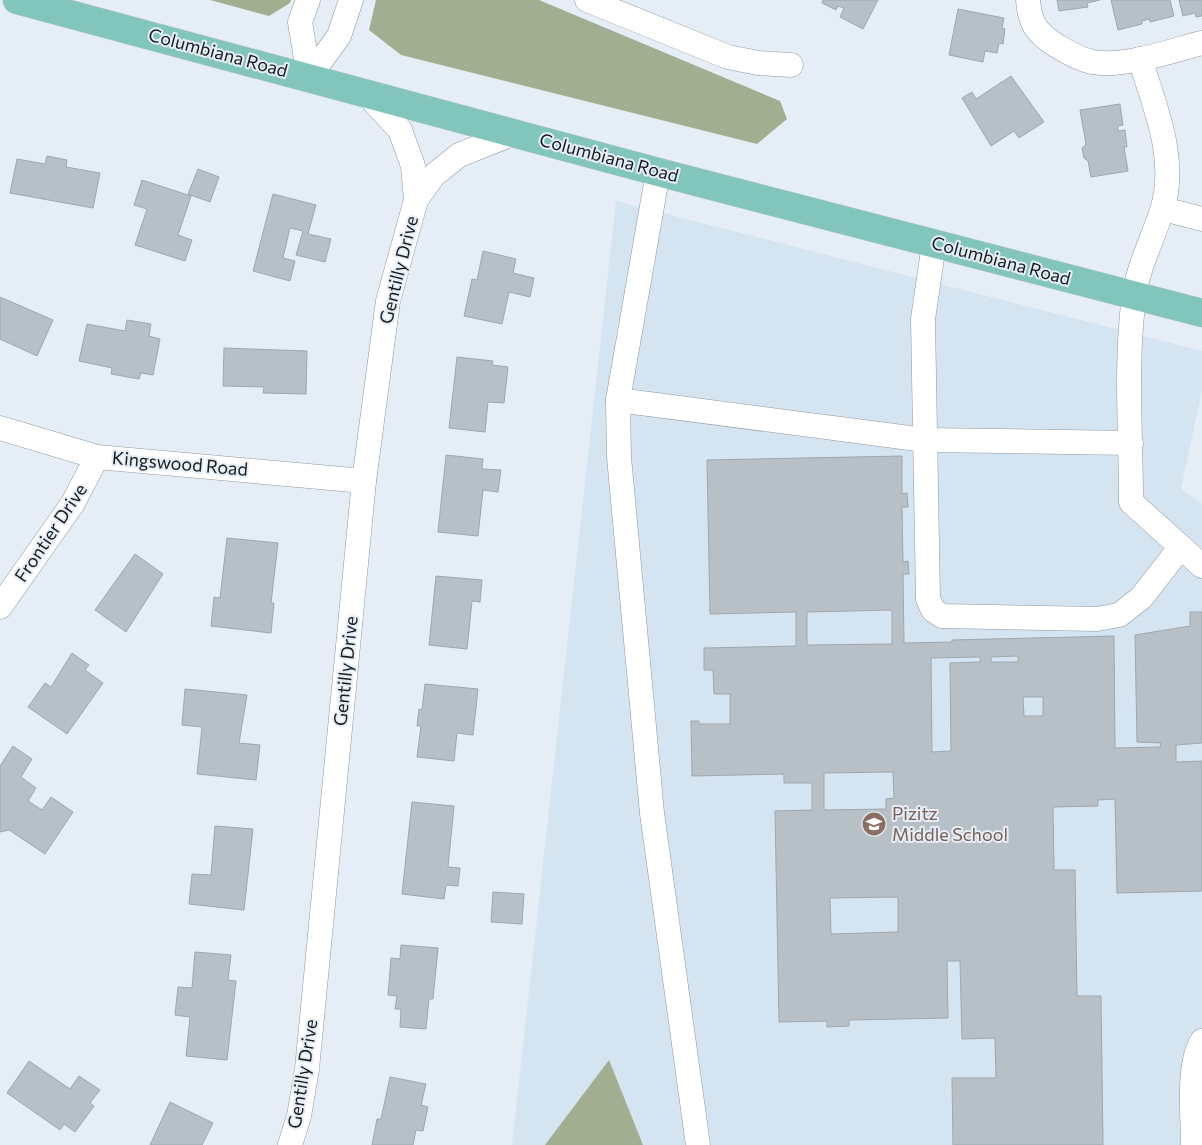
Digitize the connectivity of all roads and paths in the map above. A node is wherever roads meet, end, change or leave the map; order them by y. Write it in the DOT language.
graph roads {
  1 [pos="17,0"];
  2 [pos="308,0"];
  3 [pos="351,0"];
  4 [pos="587,0"];
  5 [pos="1028,0"];
  6 [pos="1202,44"];
  7 [pos="1140,59"];
  8 [pos="791,65"];
  9 [pos="309,77"];
  10 [pos="365,92"];
  11 [pos="515,133"];
  12 [pos="658,172"];
  13 [pos="416,200"];
  14 [pos="1162,209"];
  15 [pos="1202,219"];
  16 [pos="934,244"];
  17 [pos="1134,296"];
  18 [pos="1202,313"];
  19 [pos="618,400"];
  20 [pos="0,428"];
  21 [pos="925,440"];
  22 [pos="1131,443"];
  23 [pos="97,457"];
  24 [pos="364,481"];
  25 [pos="1180,548"];
  26 [pos="1202,566"];
  27 [pos="0,607"];
  28 [pos="1202,1041"];
  29 [pos="290,1145"];
  30 [pos="698,1145"];
  31 [pos="1192,1145"];
  1 -- 9 [label="main road, Columbiana Road"];
  2 -- 9 [label="street"];
  3 -- 9 [label="street"];
  4 -- 8 [label="street"];
  5 -- 7 [label="street"];
  6 -- 7 [label="street"];
  7 -- 14 [label="street"];
  9 -- 10 [label="main road, Columbiana Road"];
  10 -- 11 [label="main road, Columbiana Road"];
  10 -- 13 [label="street, Gentilly Drive"];
  11 -- 12 [label="main road, Columbiana Road"];
  11 -- 13 [label="street, Gentilly Drive"];
  12 -- 16 [label="main road, Columbiana Road"];
  12 -- 19 [label="street"];
  13 -- 24 [label="street, Gentilly Drive"];
  14 -- 15 [label="street"];
  14 -- 17 [label="street"];
  16 -- 17 [label="main road, Columbiana Road"];
  16 -- 21 [label="street"];
  17 -- 18 [label="main road, Columbiana Road"];
  17 -- 22 [label="street"];
  19 -- 21 [label="street"];
  19 -- 30 [label="street"];
  20 -- 23 [label="street, Kingswood Road"];
  21 -- 22 [label="street"];
  21 -- 25 [label="street"];
  22 -- 25 [label="street"];
  23 -- 24 [label="street, Kingswood Road"];
  23 -- 27 [label="street, Frontier Drive"];
  24 -- 29 [label="street, Gentilly Drive"];
  25 -- 26 [label="street"];
  28 -- 31 [label="street"];
}
